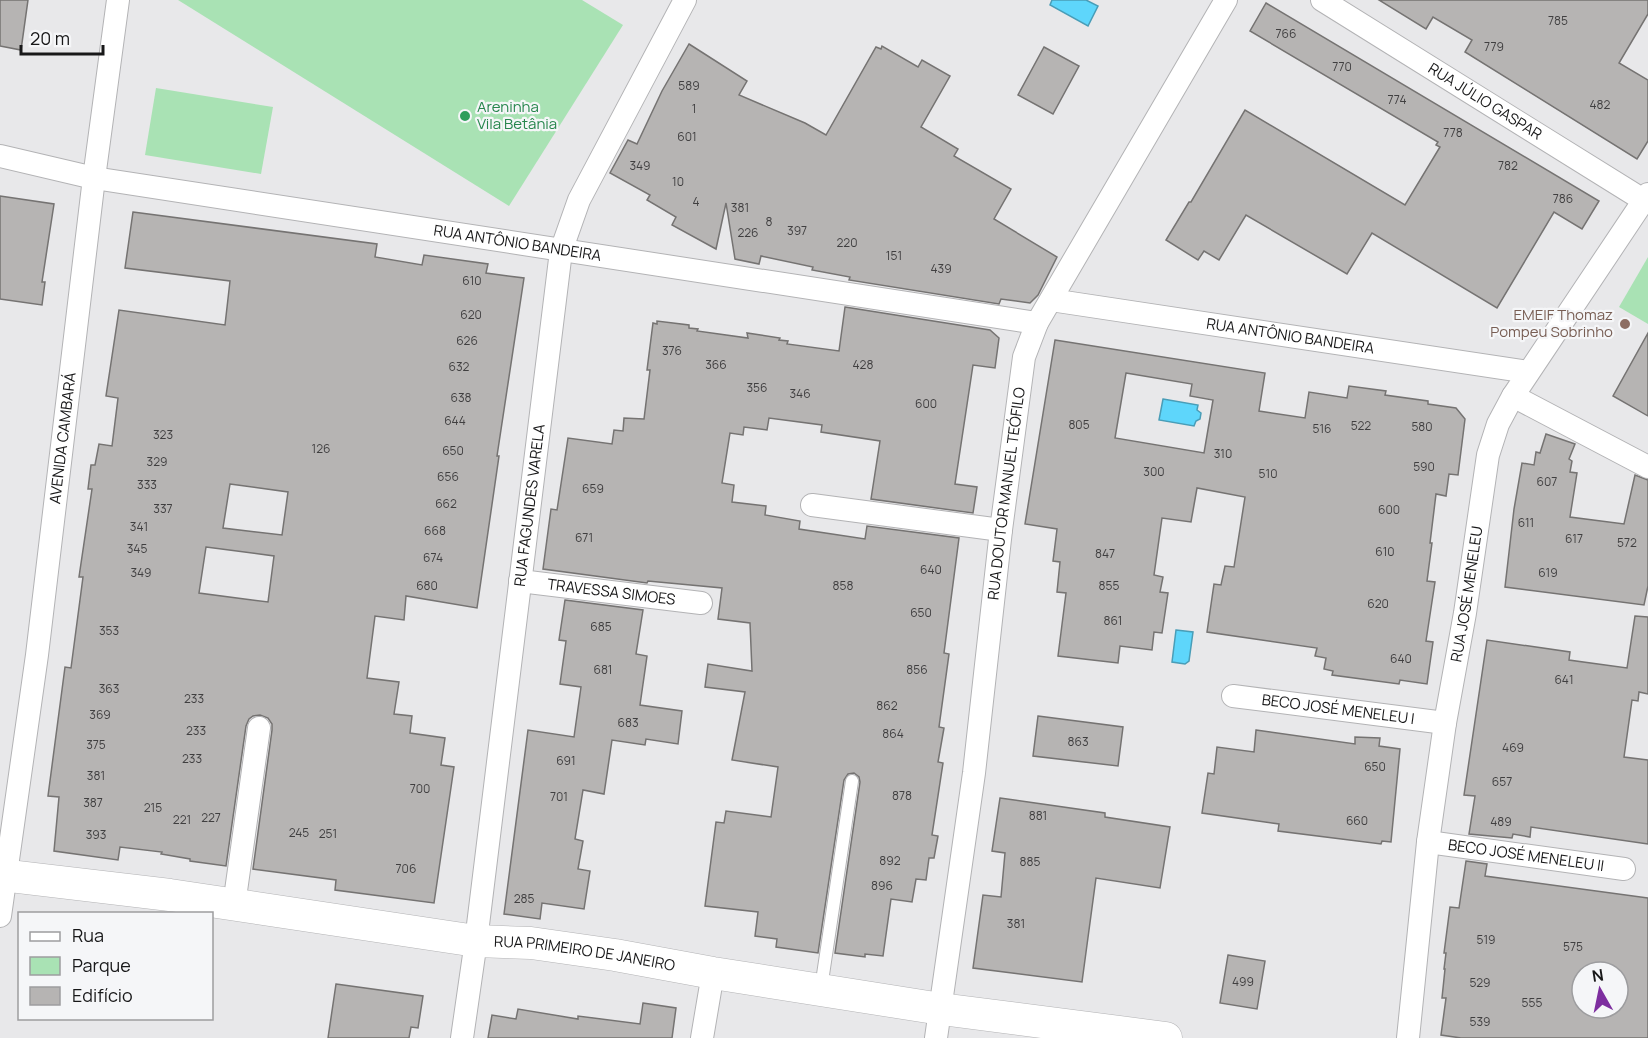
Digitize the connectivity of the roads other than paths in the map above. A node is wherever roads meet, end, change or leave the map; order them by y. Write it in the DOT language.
graph roads {
  1 [pos="118,0"];
  2 [pos="133,0"];
  3 [pos="685,0"];
  4 [pos="1226,0"];
  5 [pos="1322,0"];
  6 [pos="115,30"];
  7 [pos="0,156"];
  8 [pos="94,177"];
  9 [pos="1647,200"];
  10 [pos="561,251"];
  11 [pos="1051,300"];
  12 [pos="1037,322"];
  13 [pos="1528,372"];
  14 [pos="1513,396"];
  15 [pos="1648,467"];
  16 [pos="812,505"];
  17 [pos="1001,530"];
  18 [pos="520,581"];
  19 [pos="701,603"];
  20 [pos="1233,696"];
  21 [pos="1445,723"];
  22 [pos="259,728"];
  23 [pos="852,781"];
  24 [pos="1428,842"];
  25 [pos="1624,869"];
  26 [pos="3,875"];
  27 [pos="234,905"];
  28 [pos="0,916"];
  29 [pos="476,941"];
  30 [pos="713,973"];
  31 [pos="820,990"];
  32 [pos="938,1023"];
  33 [pos="462,1038"];
  34 [pos="702,1038"];
  35 [pos="1166,1038"];
  36 [pos="1408,1038"];
  1 -- 6 [label="street, AVENIDA CAMBARÁ"];
  2 -- 6 [label="street"];
  3 -- 10 [label="street, RUA FAGUNDES VARELA"];
  4 -- 11 [label="street, RUA DOUTOR MANUEL TEÓFILO"];
  5 -- 9 [label="street, RUA JÚLIO GASPAR"];
  6 -- 8 [label="street, AVENIDA CAMBARÁ"];
  7 -- 8 [label="street, RUA ANTÔNIO BANDEIRA"];
  8 -- 10 [label="street, RUA ANTÔNIO BANDEIRA"];
  8 -- 26 [label="street, AVENIDA CAMBARÁ"];
  9 -- 13 [label="street, RUA JOSÉ MENELEU"];
  10 -- 12 [label="street, RUA ANTÔNIO BANDEIRA"];
  10 -- 18 [label="street, RUA FAGUNDES VARELA"];
  11 -- 12 [label="street, RUA DOUTOR MANUEL TEÓFILO"];
  11 -- 13 [label="street, RUA ANTÔNIO BANDEIRA"];
  12 -- 17 [label="street, RUA DOUTOR MANUEL TEÓFILO"];
  13 -- 14 [label="street, RUA JOSÉ MENELEU"];
  14 -- 15 [label="street"];
  14 -- 21 [label="street, RUA JOSÉ MENELEU"];
  16 -- 17 [label="street"];
  17 -- 32 [label="street, RUA DOUTOR MANUEL TEÓFILO"];
  18 -- 19 [label="street, TRAVESSA SIMOES"];
  18 -- 29 [label="street, RUA FAGUNDES VARELA"];
  20 -- 21 [label="street, BECO JOSÉ MENELEU I"];
  21 -- 24 [label="street, RUA JOSÉ MENELEU"];
  22 -- 27 [label="street"];
  23 -- 31 [label="lane"];
  24 -- 25 [label="street, BECO JOSÉ MENELEU II"];
  24 -- 36 [label="street, RUA JOSÉ MENELEU"];
  26 -- 27 [label="street, RUA PRIMEIRO DE JANEIRO"];
  26 -- 28 [label="street, AVENIDA CAMBARÁ"];
  27 -- 29 [label="street, RUA PRIMEIRO DE JANEIRO"];
  29 -- 30 [label="street, RUA PRIMEIRO DE JANEIRO"];
  29 -- 33 [label="street, RUA FAGUNDES VARELA"];
  30 -- 31 [label="street, RUA PRIMEIRO DE JANEIRO"];
  30 -- 34 [label="street"];
  31 -- 32 [label="street, RUA PRIMEIRO DE JANEIRO"];
  32 -- 35 [label="street, RUA PRIMEIRO DE JANEIRO"];
}
